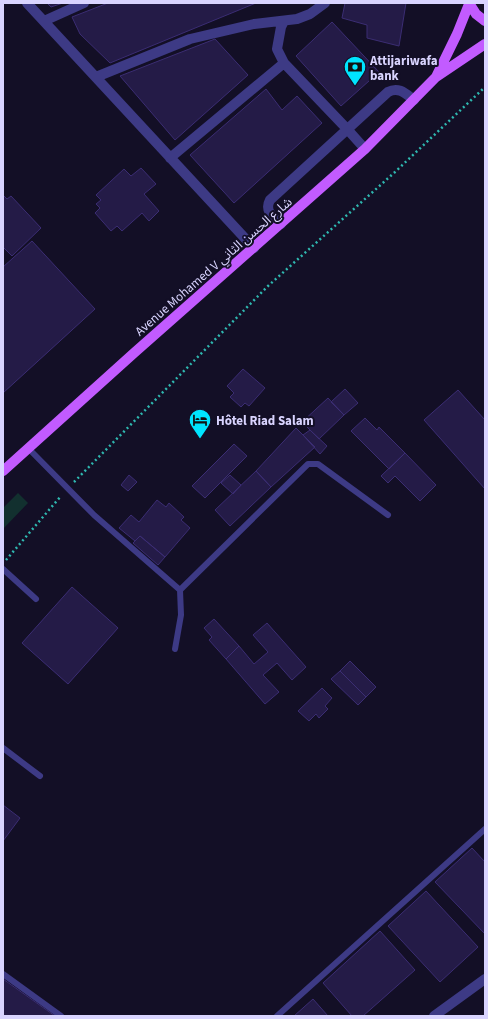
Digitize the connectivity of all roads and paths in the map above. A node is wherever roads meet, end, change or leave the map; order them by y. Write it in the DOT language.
graph roads {
  1 [pos="27,3"];
  2 [pos="84,3"];
  3 [pos="325,3"];
  4 [pos="469,4"];
  5 [pos="284,20"];
  6 [pos="44,21"];
  7 [pos="485,21"];
  8 [pos="485,44"];
  9 [pos="284,64"];
  10 [pos="96,77"];
  11 [pos="436,77"];
  12 [pos="485,87"];
  13 [pos="414,100"];
  14 [pos="348,130"];
  15 [pos="365,149"];
  16 [pos="170,158"];
  17 [pos="281,224"];
  18 [pos="254,248"];
  19 [pos="28,448"];
  20 [pos="3,471"];
  21 [pos="68,488"];
  22 [pos="388,515"];
  23 [pos="3,564"];
  24 [pos="3,569"];
  25 [pos="180,590"];
  26 [pos="36,599"];
  27 [pos="175,650"];
  28 [pos="3,748"];
  29 [pos="40,776"];
  30 [pos="485,829"];
  31 [pos="3,974"];
  32 [pos="485,979"];
  33 [pos="61,1016"];
  34 [pos="277,1016"];
  35 [pos="434,1016"];
  1 -- 6 [label="street"];
  2 -- 6 [label="street"];
  3 -- 5 [label="street"];
  4 -- 7 [label="main road, Avenue Mohamed V شارع الحسن الثاني"];
  4 -- 11 [label="main road, Avenue Mohamed V شارع الحسن الثاني"];
  5 -- 9 [label="street"];
  5 -- 10 [label="street"];
  6 -- 10 [label="street"];
  8 -- 11 [label="main road, Avenue Mohamed V شارع الحسن الثاني"];
  9 -- 14 [label="street"];
  9 -- 16 [label="street"];
  10 -- 16 [label="street"];
  11 -- 13 [label="main road, Avenue Mohamed V شارع الحسن الثاني"];
  12 -- 21 [label="path"];
  13 -- 14 [label="street"];
  13 -- 15 [label="main road, Avenue Mohamed V شارع الحسن الثاني"];
  14 -- 15 [label="street"];
  14 -- 17 [label="street"];
  15 -- 17 [label="main road, Avenue Mohamed V شارع الحسن الثاني"];
  16 -- 18 [label="street"];
  17 -- 18 [label="main road, Avenue Mohamed V شارع الحسن الثاني"];
  18 -- 19 [label="main road, Avenue Mohamed V شارع الحسن الثاني"];
  19 -- 20 [label="main road, Avenue Mohamed V شارع الحسن الثاني"];
  19 -- 21 [label="lane"];
  21 -- 23 [label="path"];
  21 -- 25 [label="lane"];
  22 -- 25 [label="lane"];
  24 -- 26 [label="lane"];
  25 -- 27 [label="lane"];
  28 -- 29 [label="lane"];
  30 -- 34 [label="lane"];
  31 -- 33 [label="lane"];
  32 -- 35 [label="street"];
}
